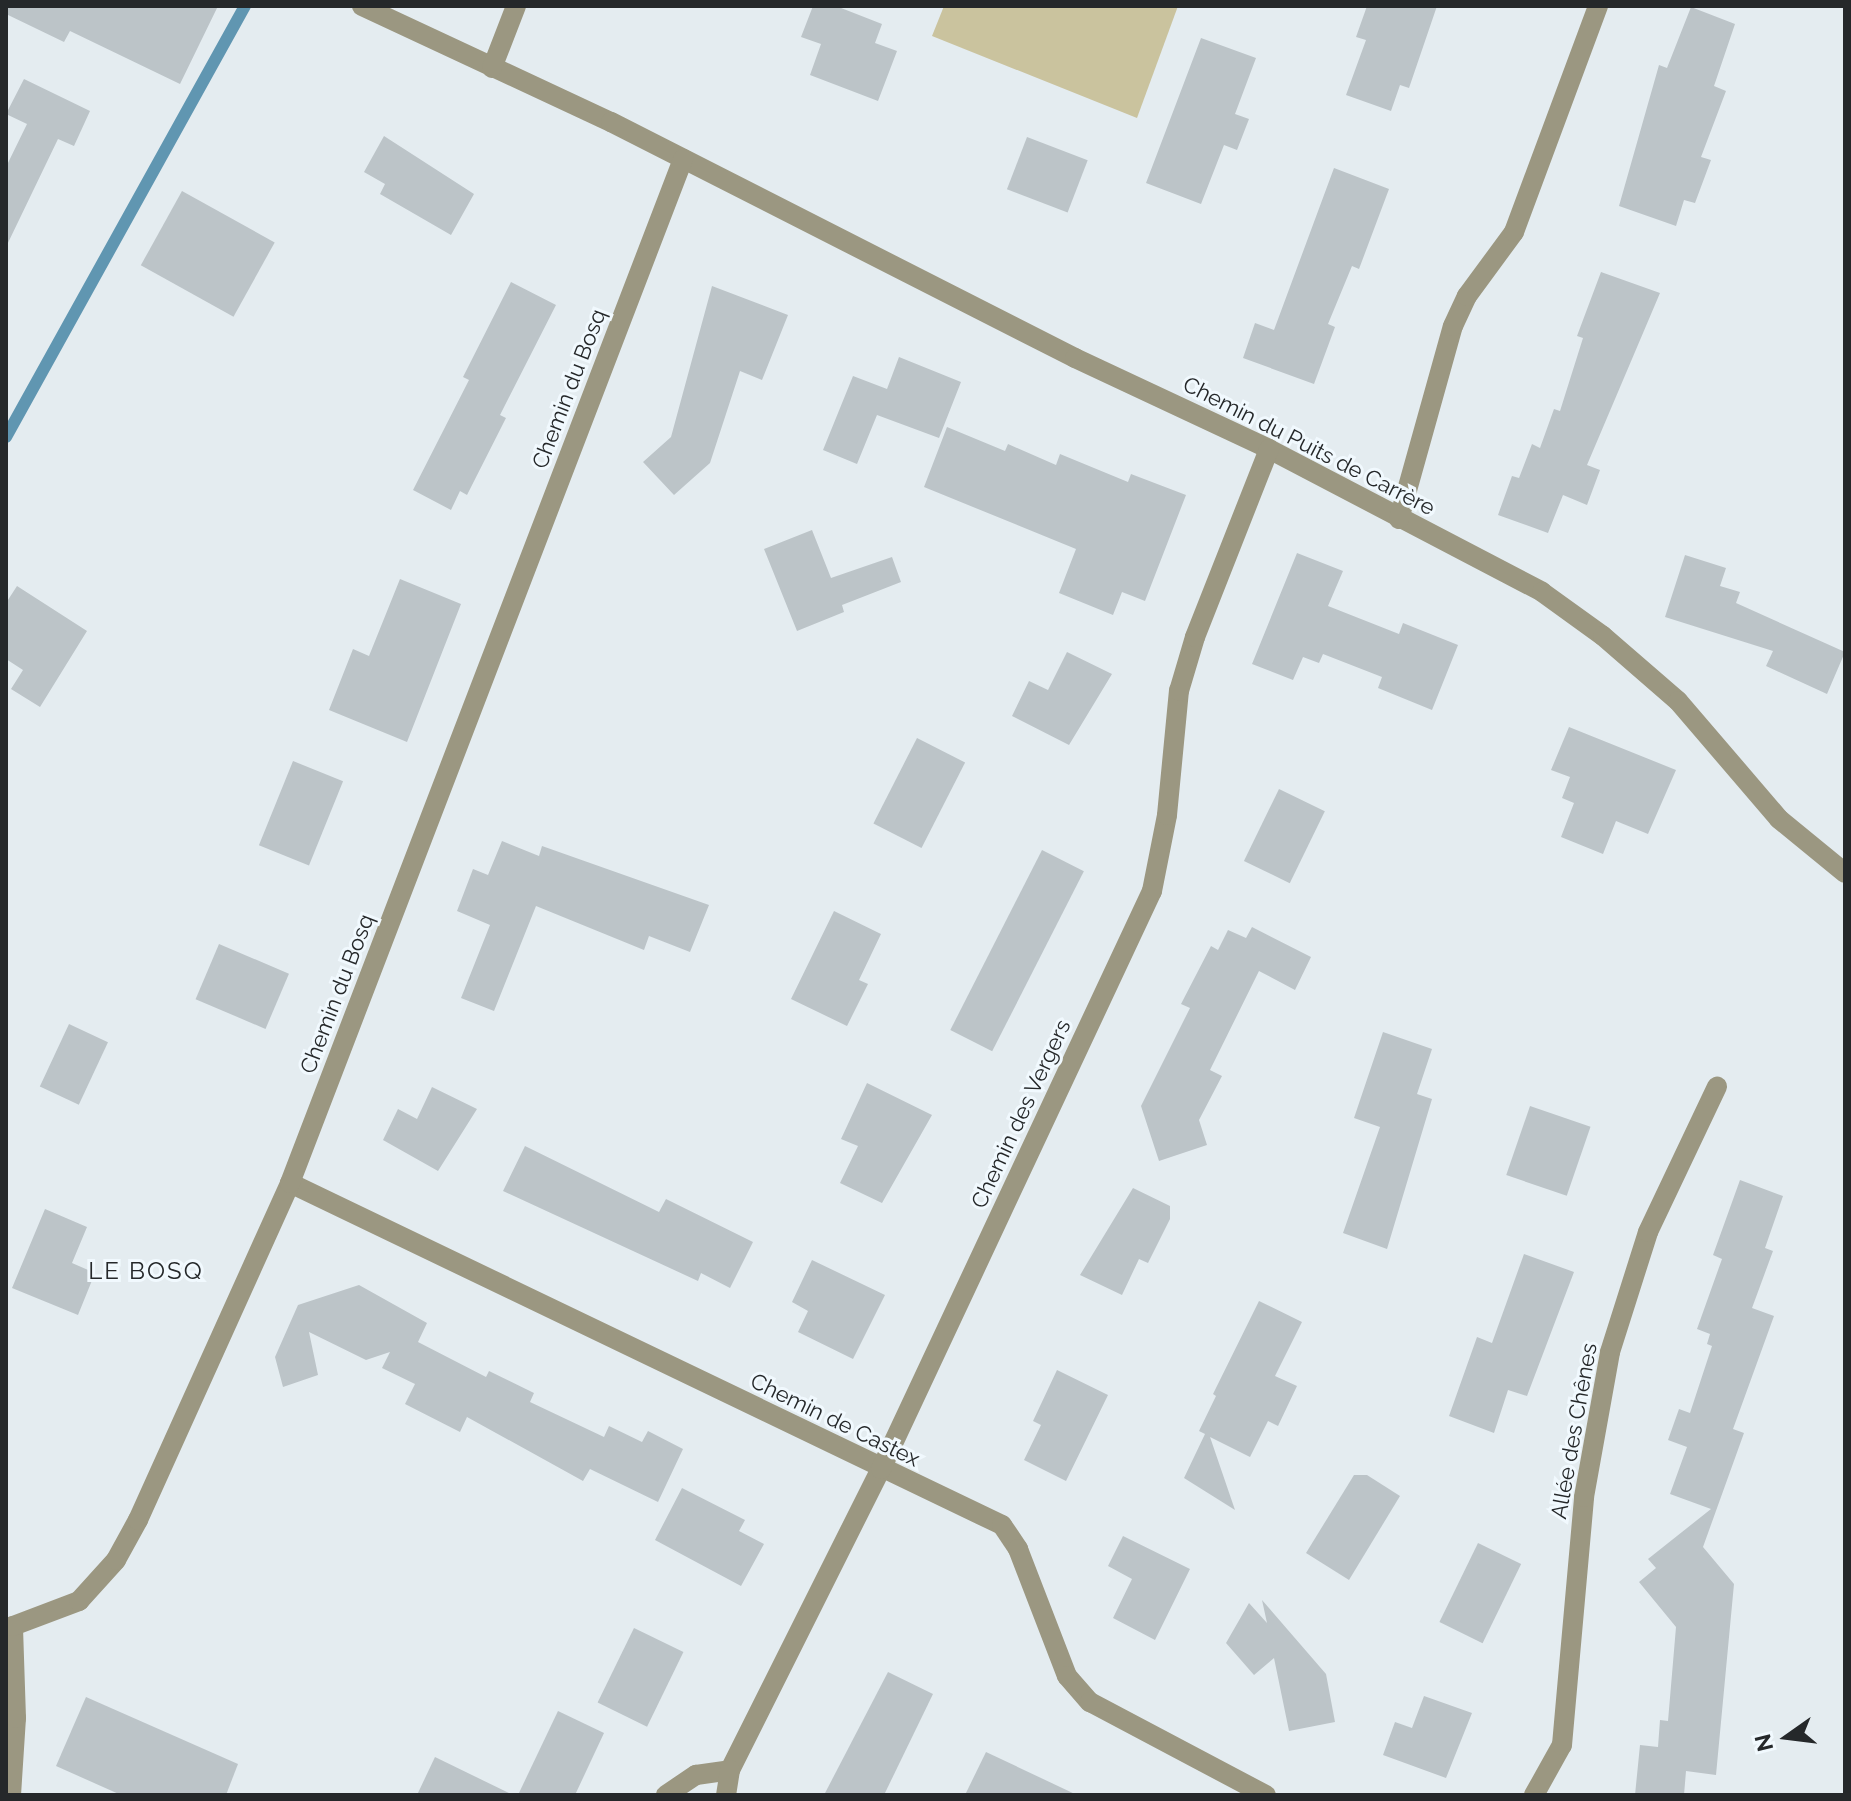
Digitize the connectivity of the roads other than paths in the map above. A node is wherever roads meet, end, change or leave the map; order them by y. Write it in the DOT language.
graph roads {
  1 [pos="362,6"];
  2 [pos="516,6"];
  3 [pos="1598,6"];
  4 [pos="492,68"];
  5 [pos="683,159"];
  6 [pos="1269,449"];
  7 [pos="1399,519"];
  8 [pos="1845,873"];
  9 [pos="1717,1087"];
  10 [pos="290,1183"];
  11 [pos="881,1469"];
  12 [pos="9,1618"];
  13 [pos="730,1770"];
  14 [pos="11,1795"];
  15 [pos="666,1795"];
  16 [pos="726,1795"];
  17 [pos="1266,1795"];
  18 [pos="1534,1795"];
  1 -- 4 [label="street, Chemin du Puits de Carrère"];
  2 -- 4 [label="street"];
  3 -- 7 [label="street"];
  4 -- 5 [label="street, Chemin du Puits de Carrère"];
  5 -- 6 [label="street, Chemin du Puits de Carrère"];
  5 -- 10 [label="street, Chemin du Bosq"];
  6 -- 7 [label="street, Chemin du Puits de Carrère"];
  6 -- 11 [label="street, Chemin des Vergers"];
  7 -- 8 [label="street, Chemin du Puits de Carrère"];
  9 -- 18 [label="street, Allée des Chênes"];
  10 -- 11 [label="street, Chemin de Castex"];
  10 -- 12 [label="street, Chemin du Bosq"];
  11 -- 13 [label="street, Chemin des Vergers"];
  11 -- 17 [label="street, Chemin de Castex"];
  12 -- 14 [label="street, Chemin du Bosq"];
  13 -- 15 [label="street"];
  13 -- 16 [label="street, Chemin des Vergers"];
}
